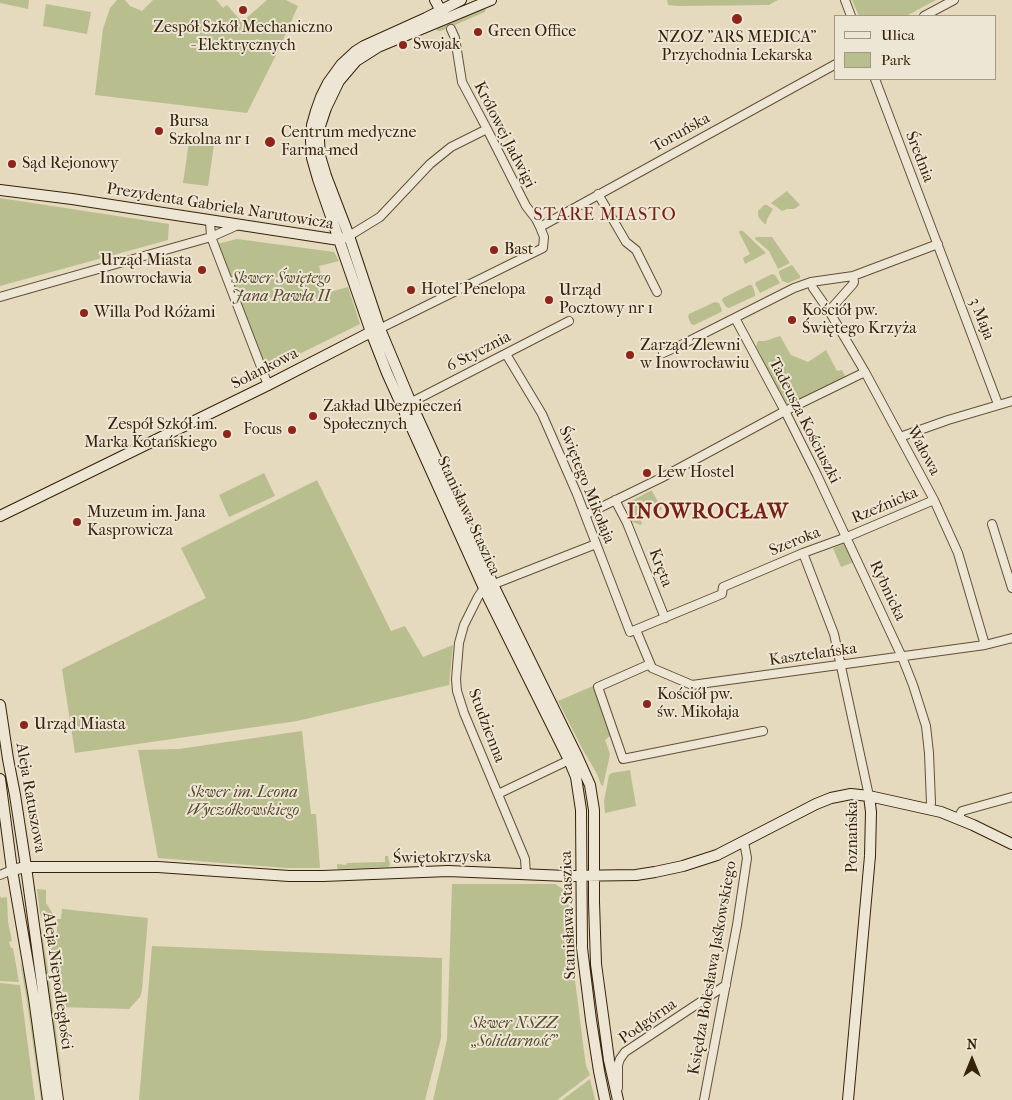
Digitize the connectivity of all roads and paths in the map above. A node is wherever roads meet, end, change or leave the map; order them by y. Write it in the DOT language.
graph roads {
  1 [pos="435,0"];
  2 [pos="462,0"];
  3 [pos="491,0"];
  4 [pos="845,0"];
  5 [pos="954,0"];
  6 [pos="468,10"];
  7 [pos="443,15"];
  8 [pos="851,15"];
  9 [pos="926,15"];
  10 [pos="451,29"];
  11 [pos="834,65"];
  12 [pos="875,80"];
  13 [pos="487,129"];
  14 [pos="0,190"];
  15 [pos="598,194"];
  16 [pos="210,221"];
  17 [pos="238,225"];
  18 [pos="540,226"];
  19 [pos="211,237"];
  20 [pos="344,238"];
  21 [pos="938,244"];
  22 [pos="543,248"];
  23 [pos="853,276"];
  24 [pos="811,282"];
  25 [pos="657,292"];
  26 [pos="0,297"];
  27 [pos="829,312"];
  28 [pos="735,318"];
  29 [pos="569,321"];
  30 [pos="376,331"];
  31 [pos="663,353"];
  32 [pos="506,354"];
  33 [pos="865,372"];
  34 [pos="268,385"];
  35 [pos="1012,401"];
  36 [pos="998,404"];
  37 [pos="406,406"];
  38 [pos="785,411"];
  39 [pos="900,437"];
  40 [pos="616,500"];
  41 [pos="934,500"];
  42 [pos="585,515"];
  43 [pos="0,516"];
  44 [pos="992,524"];
  45 [pos="847,537"];
  46 [pos="596,544"];
  47 [pos="803,553"];
  48 [pos="489,586"];
  49 [pos="1012,588"];
  50 [pos="665,618"];
  51 [pos="633,631"];
  52 [pos="1012,638"];
  53 [pos="985,645"];
  54 [pos="902,656"];
  55 [pos="650,664"];
  56 [pos="840,665"];
  57 [pos="0,704"];
  58 [pos="763,732"];
  59 [pos="4,760"];
  60 [pos="563,763"];
  61 [pos="0,779"];
  62 [pos="498,794"];
  63 [pos="869,796"];
  64 [pos="1012,797"];
  65 [pos="929,809"];
  66 [pos="958,818"];
  67 [pos="744,842"];
  68 [pos="1012,844"];
  69 [pos="26,867"];
  70 [pos="12,870"];
  71 [pos="526,874"];
  72 [pos="0,875"];
  73 [pos="582,876"];
  74 [pos="594,876"];
  75 [pos="726,985"];
  76 [pos="48,1100"];
  77 [pos="58,1100"];
  78 [pos="605,1100"];
  79 [pos="618,1100"];
  80 [pos="704,1100"];
  81 [pos="848,1100"];
  1 -- 7 [label="street"];
  2 -- 6 [label="street"];
  2 -- 7 [label="street"];
  3 -- 6 [label="street"];
  4 -- 8 [label="street"];
  5 -- 9 [label="street"];
  6 -- 7 [label="street"];
  7 -- 20 [label="street, Stanisława Staszica"];
  10 -- 13 [label="street, Królowej Jadwigi"];
  11 -- 15 [label="street, Toruńska"];
  12 -- 21 [label="street, Średnia"];
  13 -- 18 [label="street, Królowej Jadwigi"];
  13 -- 20 [label="street, Prezydenta Gabriela Narutowicza"];
  14 -- 16 [label="street, Prezydenta Gabriela Narutowicza"];
  15 -- 18 [label="street, Toruńska"];
  15 -- 25 [label="street"];
  16 -- 17 [label="street, Prezydenta Gabriela Narutowicza"];
  16 -- 19 [label="street"];
  17 -- 19 [label="street"];
  17 -- 20 [label="street, Prezydenta Gabriela Narutowicza"];
  18 -- 22 [label="street, Królowej Jadwigi"];
  19 -- 26 [label="street"];
  19 -- 34 [label="street"];
  20 -- 30 [label="street, Stanisława Staszica"];
  21 -- 23 [label="street"];
  21 -- 36 [label="street, 3 Maja"];
  22 -- 30 [label="street, Solankowa"];
  23 -- 24 [label="street"];
  23 -- 27 [label="street"];
  24 -- 27 [label="street, Wałowa"];
  24 -- 28 [label="street"];
  27 -- 33 [label="street, Wałowa"];
  28 -- 31 [label="street"];
  28 -- 38 [label="street, Tadeusza Kościuszki"];
  29 -- 32 [label="street, 6 Stycznia"];
  30 -- 34 [label="street, Solankowa"];
  30 -- 37 [label="street, Stanisława Staszica"];
  32 -- 37 [label="street, 6 Stycznia"];
  32 -- 42 [label="street, Świętego Mikołaja"];
  33 -- 38 [label="street"];
  33 -- 39 [label="street, Wałowa"];
  34 -- 43 [label="street, Solankowa"];
  35 -- 36 [label="street"];
  36 -- 39 [label="street"];
  37 -- 48 [label="street, Stanisława Staszica"];
  38 -- 40 [label="street"];
  38 -- 45 [label="street, Tadeusza Kościuszki"];
  39 -- 41 [label="street, Wałowa"];
  40 -- 42 [label="street"];
  40 -- 50 [label="street, Kręta"];
  41 -- 45 [label="street, Rzeźnicka"];
  41 -- 53 [label="street, Wałowa"];
  42 -- 46 [label="street, Świętego Mikołaja"];
  44 -- 49 [label="street"];
  45 -- 47 [label="street, Szeroka"];
  45 -- 54 [label="street, Rybnicka"];
  46 -- 48 [label="street"];
  46 -- 51 [label="street, Świętego Mikołaja"];
  47 -- 50 [label="street, Szeroka"];
  47 -- 56 [label="street, Poznańska"];
  48 -- 62 [label="street, Studzienna"];
  48 -- 73 [label="street, Stanisława Staszica"];
  48 -- 74 [label="street, Stanisława Staszica"];
  50 -- 51 [label="street, Szeroka"];
  51 -- 55 [label="street, Świętego Mikołaja"];
  52 -- 53 [label="street, Kasztelańska"];
  53 -- 54 [label="street, Kasztelańska"];
  54 -- 56 [label="street, Kasztelańska"];
  54 -- 65 [label="street, Rybnicka"];
  55 -- 56 [label="street, Kasztelańska"];
  55 -- 58 [label="street"];
  56 -- 63 [label="street, Poznańska"];
  57 -- 59 [label="street, Aleja Ratuszowa"];
  59 -- 69 [label="street, Aleja Ratuszowa"];
  60 -- 62 [label="street"];
  61 -- 70 [label="street, Aleja Ratuszowa"];
  62 -- 71 [label="street, Studzienna"];
  63 -- 65 [label="street, Świętokrzyska"];
  63 -- 67 [label="street, Świętokrzyska"];
  63 -- 81 [label="street, Poznańska"];
  64 -- 66 [label="street"];
  65 -- 66 [label="street, Świętokrzyska"];
  66 -- 68 [label="street, Świętokrzyska"];
  67 -- 74 [label="street, Świętokrzyska"];
  67 -- 75 [label="street, Księdza Bolesława Jaśkowskiego"];
  69 -- 70 [label="street, Świętokrzyska"];
  69 -- 71 [label="street, Świętokrzyska"];
  69 -- 77 [label="street, Aleja Niepodległości"];
  70 -- 72 [label="street, Świętokrzyska"];
  70 -- 76 [label="street, Aleja Niepodległości"];
  71 -- 73 [label="street, Świętokrzyska"];
  73 -- 74 [label="street, Świętokrzyska"];
  73 -- 78 [label="street, Stanisława Staszica"];
  74 -- 79 [label="street, Stanisława Staszica"];
  75 -- 79 [label="street, Podgórna"];
  75 -- 80 [label="street, Księdza Bolesława Jaśkowskiego"];
}
